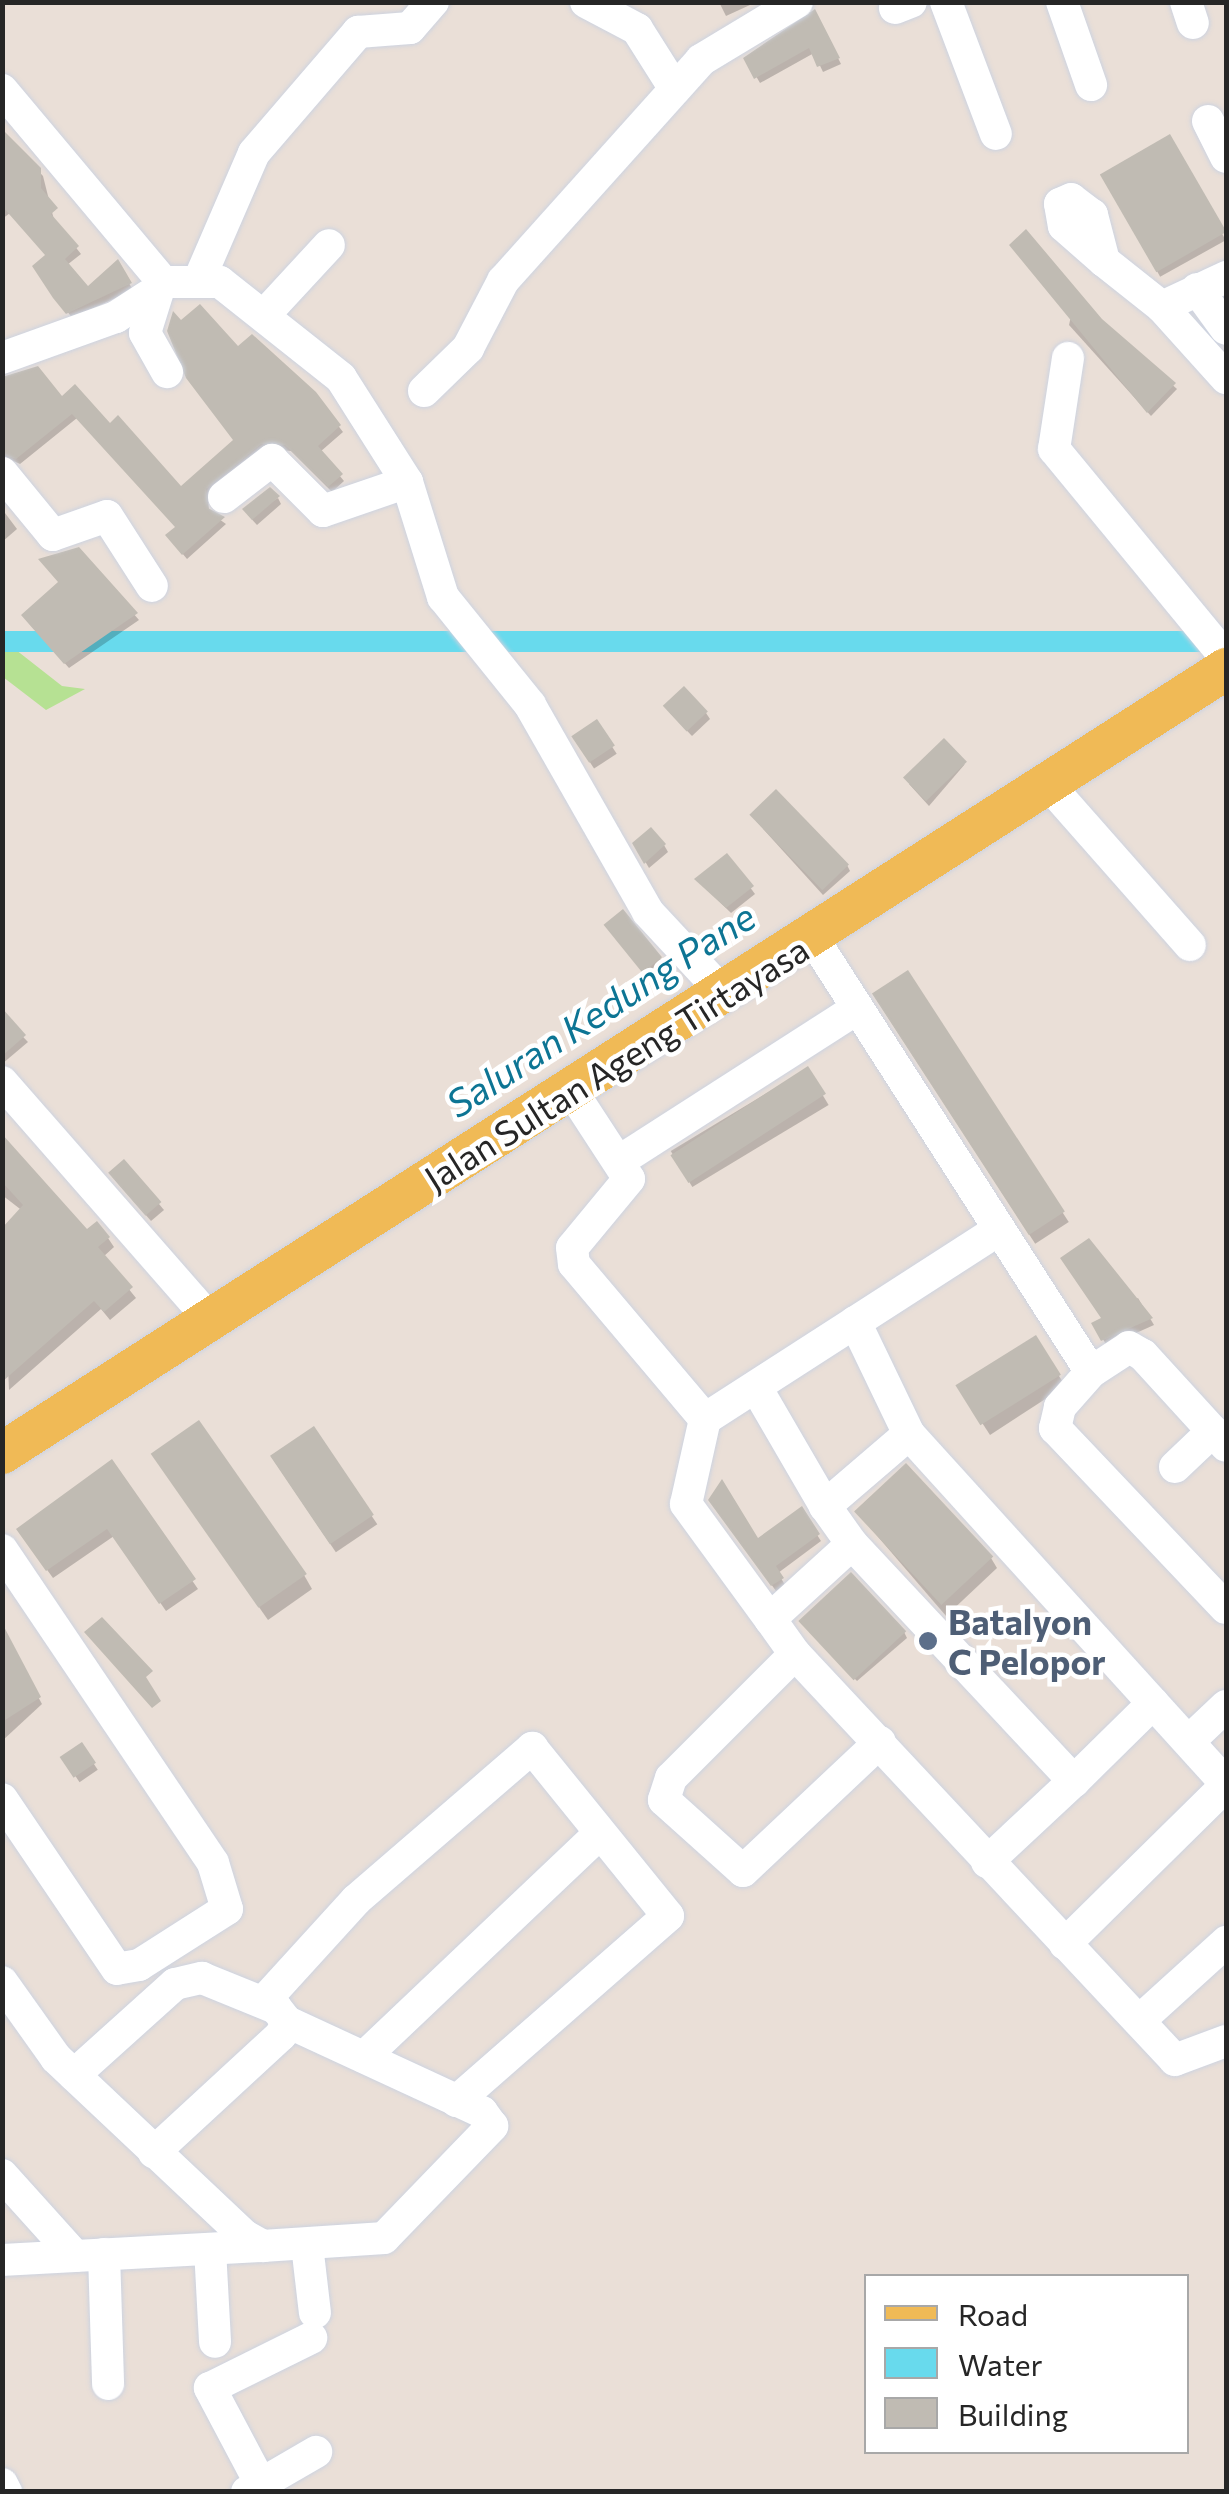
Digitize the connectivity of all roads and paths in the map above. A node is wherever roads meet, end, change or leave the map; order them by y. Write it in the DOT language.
graph roads {
  1 [pos="433,2"];
  2 [pos="586,2"];
  3 [pos="797,2"];
  4 [pos="946,2"];
  5 [pos="1062,2"];
  6 [pos="1091,85"];
  7 [pos="675,89"];
  8 [pos="2,90"];
  9 [pos="1208,120"];
  10 [pos="996,134"];
  11 [pos="1226,157"];
  12 [pos="329,244"];
  13 [pos="1104,260"];
  14 [pos="199,280"];
  15 [pos="1212,283"];
  16 [pos="157,288"];
  17 [pos="1162,307"];
  18 [pos="267,312"];
  19 [pos="1226,329"];
  20 [pos="2,358"];
  21 [pos="1068,358"];
  22 [pos="168,372"];
  23 [pos="1226,378"];
  24 [pos="424,391"];
  25 [pos="2,472"];
  26 [pos="407,482"];
  27 [pos="224,497"];
  28 [pos="152,586"];
  29 [pos="1222,655"];
  30 [pos="1047,783"];
  31 [pos="814,940"];
  32 [pos="1190,945"];
  33 [pos="712,980"];
  34 [pos="855,1010"];
  35 [pos="2,1082"];
  36 [pos="571,1090"];
  37 [pos="620,1160"];
  38 [pos="998,1230"];
  39 [pos="206,1316"];
  40 [pos="855,1322"];
  41 [pos="1092,1372"];
  42 [pos="757,1389"];
  43 [pos="705,1418"];
  44 [pos="909,1434"];
  45 [pos="1220,1438"];
  46 [pos="2,1452"];
  47 [pos="1175,1467"];
  48 [pos="825,1506"];
  49 [pos="852,1544"];
  50 [pos="2,1550"];
  51 [pos="1226,1608"];
  52 [pos="770,1619"];
  53 [pos="795,1654"];
  54 [pos="1153,1703"];
  55 [pos="1226,1706"];
  56 [pos="880,1742"];
  57 [pos="1189,1742"];
  58 [pos="1074,1782"];
  59 [pos="1226,1784"];
  60 [pos="2,1799"];
  61 [pos="600,1833"];
  62 [pos="988,1862"];
  63 [pos="1226,1942"];
  64 [pos="1065,1944"];
  65 [pos="2,1982"];
  66 [pos="276,2011"];
  67 [pos="1139,2021"];
  68 [pos="1226,2042"];
  69 [pos="364,2057"];
  70 [pos="74,2076"];
  71 [pos="457,2100"];
  72 [pos="154,2152"];
  73 [pos="2,2174"];
  74 [pos="307,2245"];
  75 [pos="263,2246"];
  76 [pos="210,2248"];
  77 [pos="90,2255"];
  78 [pos="2,2260"];
  79 [pos="216,2342"];
  80 [pos="108,2384"];
  81 [pos="316,2452"];
  82 [pos="2,2484"];
  83 [pos="257,2489"];
  84 [pos="6,2492"];
  1 -- 14 [label="street"];
  2 -- 7 [label="street"];
  3 -- 7 [label="street"];
  4 -- 10 [label="street"];
  5 -- 6 [label="street"];
  7 -- 24 [label="street"];
  8 -- 16 [label="street"];
  9 -- 11 [label="street"];
  12 -- 18 [label="street"];
  13 -- 17 [label="street"];
  14 -- 16 [label="street"];
  14 -- 18 [label="street"];
  15 -- 17 [label="street"];
  15 -- 19 [label="street"];
  16 -- 20 [label="street"];
  16 -- 22 [label="street"];
  17 -- 23 [label="street"];
  18 -- 26 [label="street"];
  21 -- 29 [label="street"];
  25 -- 28 [label="street"];
  26 -- 27 [label="street"];
  26 -- 33 [label="street"];
  29 -- 30 [label="main road, Jalan Sultan Ageng Tirtayasa"];
  30 -- 31 [label="main road, Jalan Sultan Ageng Tirtayasa"];
  30 -- 32 [label="street"];
  31 -- 33 [label="main road, Jalan Sultan Ageng Tirtayasa"];
  31 -- 34 [label="street"];
  33 -- 36 [label="main road, Jalan Sultan Ageng Tirtayasa"];
  34 -- 37 [label="street"];
  34 -- 38 [label="street"];
  35 -- 39 [label="street"];
  36 -- 37 [label="street"];
  36 -- 39 [label="main road, Jalan Sultan Ageng Tirtayasa"];
  37 -- 43 [label="street"];
  38 -- 40 [label="street"];
  38 -- 41 [label="street"];
  39 -- 46 [label="main road, Jalan Sultan Ageng Tirtayasa"];
  40 -- 42 [label="street"];
  40 -- 44 [label="street"];
  41 -- 45 [label="street"];
  41 -- 51 [label="street"];
  42 -- 43 [label="street"];
  42 -- 48 [label="street"];
  43 -- 52 [label="street"];
  44 -- 48 [label="street"];
  44 -- 54 [label="street"];
  45 -- 47 [label="street"];
  48 -- 49 [label="street"];
  49 -- 52 [label="street"];
  49 -- 58 [label="street"];
  50 -- 60 [label="street"];
  52 -- 53 [label="street"];
  53 -- 56 [label="street"];
  53 -- 56 [label="street"];
  54 -- 57 [label="street"];
  54 -- 58 [label="street"];
  55 -- 57 [label="street"];
  56 -- 62 [label="street"];
  57 -- 59 [label="street"];
  58 -- 62 [label="street"];
  59 -- 64 [label="street"];
  61 -- 66 [label="street"];
  61 -- 69 [label="street"];
  61 -- 71 [label="street"];
  62 -- 64 [label="street"];
  63 -- 67 [label="street"];
  64 -- 67 [label="street"];
  65 -- 70 [label="street"];
  66 -- 69 [label="street"];
  66 -- 70 [label="street"];
  66 -- 72 [label="street"];
  67 -- 68 [label="street"];
  69 -- 71 [label="street"];
  70 -- 72 [label="street"];
  71 -- 74 [label="street"];
  72 -- 75 [label="street"];
  73 -- 77 [label="street"];
  74 -- 75 [label="street"];
  74 -- 83 [label="street"];
  75 -- 76 [label="street"];
  76 -- 77 [label="street"];
  76 -- 79 [label="street"];
  77 -- 78 [label="street"];
  77 -- 80 [label="street"];
  81 -- 83 [label="street"];
  82 -- 84 [label="street"];
}
